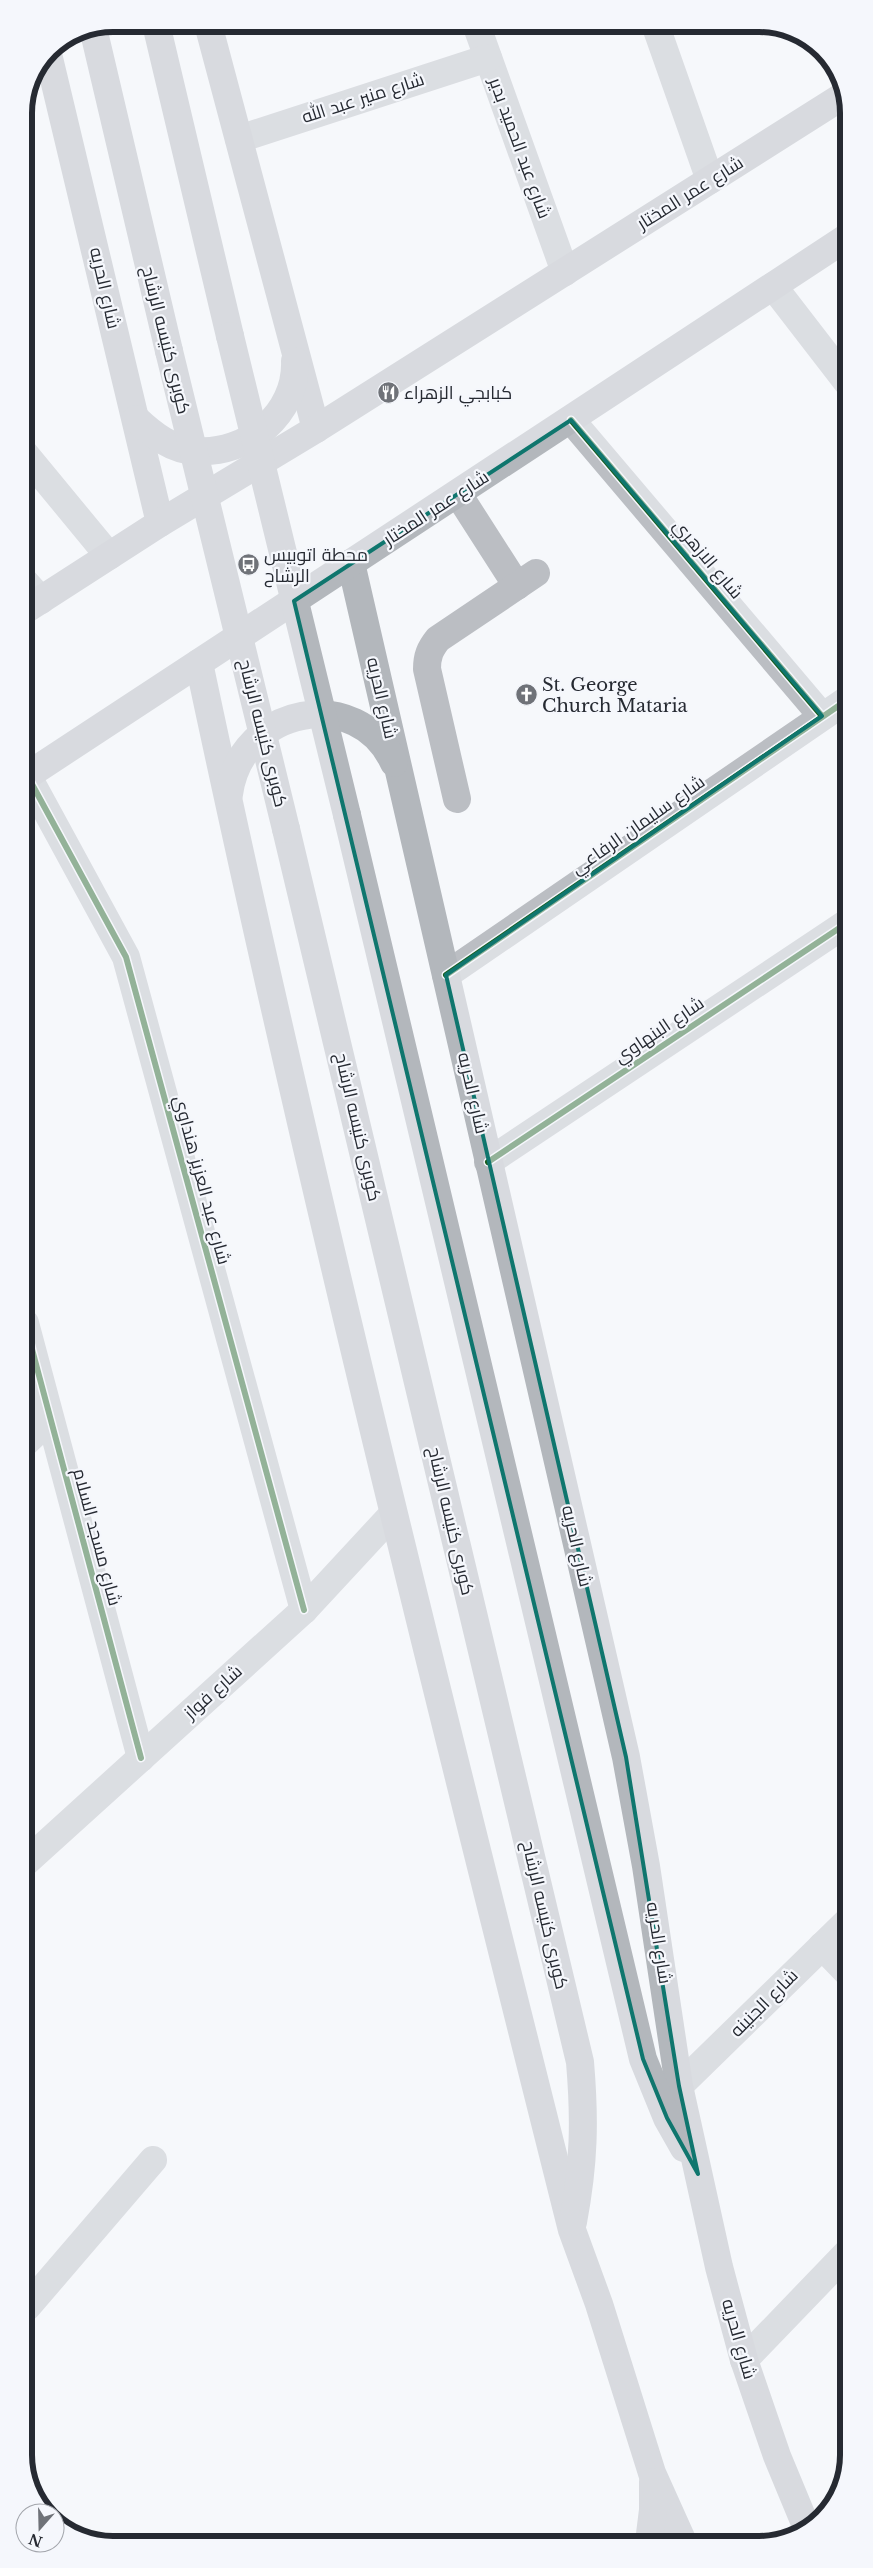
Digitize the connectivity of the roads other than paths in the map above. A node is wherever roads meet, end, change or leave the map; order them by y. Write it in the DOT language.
graph roads {
  1 [pos="158,32"];
  2 [pos="210,32"];
  3 [pos="479,33"];
  4 [pos="658,33"];
  5 [pos="94,35"];
  6 [pos="488,58"];
  7 [pos="50,63"];
  8 [pos="839,98"];
  9 [pos="239,139"];
  10 [pos="710,180"];
  11 [pos="840,242"];
  12 [pos="565,272"];
  13 [pos="773,286"];
  14 [pos="294,348"];
  15 [pos="840,373"];
  16 [pos="136,419"];
  17 [pos="571,420"];
  18 [pos="316,429"];
  19 [pos="32,462"];
  20 [pos="458,494"];
  21 [pos="160,522"];
  22 [pos="109,556"];
  23 [pos="351,564"];
  24 [pos="32,596"];
  25 [pos="199,663"];
  26 [pos="840,704"];
  27 [pos="822,716"];
  28 [pos="32,772"];
  29 [pos="400,776"];
  30 [pos="32,786"];
  31 [pos="457,799"];
  32 [pos="229,801"];
  33 [pos="840,928"];
  34 [pos="446,975"];
  35 [pos="488,1162"];
  36 [pos="32,1351"];
  37 [pos="49,1420"];
  38 [pos="32,1436"];
  39 [pos="393,1514"];
  40 [pos="304,1610"];
  41 [pos="141,1758"];
  42 [pos="32,1857"];
  43 [pos="840,1929"];
  44 [pos="822,1946"];
  45 [pos="840,1965"];
  46 [pos="679,2086"];
  47 [pos="153,2160"];
  48 [pos="698,2174"];
  49 [pos="572,2230"];
  50 [pos="840,2260"];
  51 [pos="32,2300"];
  52 [pos="744,2360"];
  53 [pos="652,2473"];
  54 [pos="804,2522"];
  55 [pos="650,2536"];
  56 [pos="680,2536"];
  1 -- 48 [label="main road, bridge"];
  2 -- 9 [label="main road"];
  3 -- 6 [label="street, شارع عبد الحميد بدير"];
  4 -- 10 [label="street"];
  5 -- 49 [label="main road, كوبرى كنيسه الرشاح, bridge"];
  6 -- 9 [label="street, شارع منير عبد الله"];
  6 -- 12 [label="street, شارع عبد الحميد بدير"];
  7 -- 16 [label="main road, شارع الحريه"];
  8 -- 10 [label="main road, شارع عمر المختار"];
  9 -- 14 [label="main road"];
  10 -- 12 [label="main road, شارع عمر المختار"];
  11 -- 13 [label="main road, شارع عمر المختار"];
  12 -- 18 [label="main road, شارع عمر المختار"];
  13 -- 15 [label="street"];
  13 -- 17 [label="main road, شارع عمر المختار"];
  14 -- 16 [label="main road"];
  14 -- 18 [label="main road"];
  16 -- 21 [label="main road, شارع الحريه"];
  17 -- 20 [label="main road, شارع عمر المختار"];
  17 -- 27 [label="street, شارع الازهري"];
  18 -- 21 [label="main road, شارع عمر المختار"];
  19 -- 22 [label="street"];
  20 -- 23 [label="main road, شارع عمر المختار"];
  20 -- 31 [label="street"];
  21 -- 22 [label="main road, شارع عمر المختار"];
  22 -- 24 [label="main road, شارع عمر المختار"];
  23 -- 25 [label="main road, شارع عمر المختار"];
  23 -- 29 [label="main road, شارع الحريه"];
  25 -- 28 [label="main road, شارع عمر المختار"];
  25 -- 32 [label="main road"];
  26 -- 27 [label="street, شارع سليمان الرفاعي"];
  27 -- 34 [label="street, شارع سليمان الرفاعي"];
  29 -- 32 [label="main road"];
  29 -- 34 [label="main road, شارع الحريه"];
  30 -- 40 [label="street, شارع عبد العزيز هنداوي"];
  32 -- 39 [label="main road"];
  33 -- 35 [label="street, شارع البنهاوي"];
  34 -- 35 [label="main road, شارع الحريه"];
  35 -- 46 [label="main road, شارع الحريه"];
  36 -- 37 [label="street, شارع مسجد السلام"];
  37 -- 38 [label="street"];
  37 -- 41 [label="street, شارع مسجد السلام"];
  39 -- 40 [label="street, شارع فواز"];
  39 -- 49 [label="main road"];
  40 -- 41 [label="street, شارع فواز"];
  41 -- 42 [label="street, شارع فواز"];
  43 -- 44 [label="street, شارع الجنينه"];
  44 -- 45 [label="street"];
  44 -- 46 [label="street, شارع الجنينه"];
  46 -- 48 [label="main road, شارع الحريه"];
  47 -- 51 [label="street"];
  48 -- 52 [label="main road, شارع الحريه"];
  49 -- 53 [label="main road"];
  50 -- 52 [label="street"];
  52 -- 54 [label="main road, شارع الحريه"];
  53 -- 55 [label="main road"];
  53 -- 56 [label="main road"];
}
